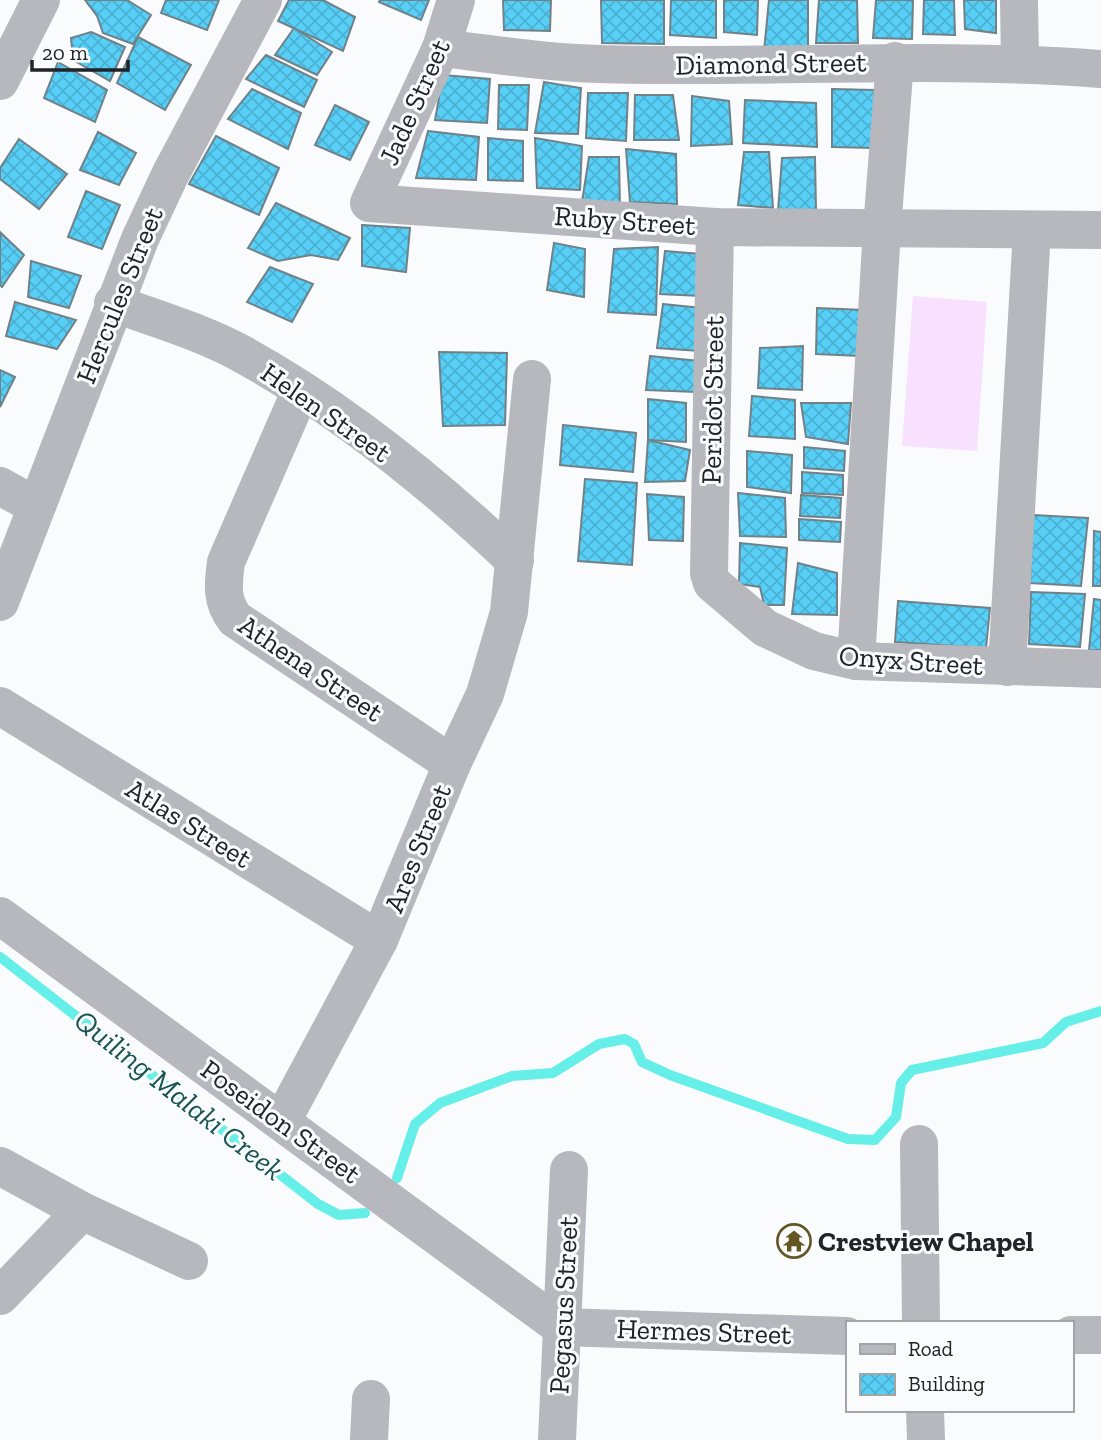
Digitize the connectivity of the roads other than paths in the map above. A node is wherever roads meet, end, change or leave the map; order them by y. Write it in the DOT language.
graph roads {
  1 [pos="263,0"];
  2 [pos="456,0"];
  3 [pos="1019,0"];
  4 [pos="21,12"];
  5 [pos="441,48"];
  6 [pos="895,61"];
  7 [pos="1020,62"];
  8 [pos="1101,69"];
  9 [pos="0,81"];
  10 [pos="369,202"];
  11 [pos="715,227"];
  12 [pos="882,229"];
  13 [pos="1032,230"];
  14 [pos="1101,230"];
  15 [pos="113,303"];
  16 [pos="532,379"];
  17 [pos="301,390"];
  18 [pos="0,486"];
  19 [pos="36,506"];
  20 [pos="515,561"];
  21 [pos="709,573"];
  22 [pos="0,602"];
  23 [pos="856,661"];
  24 [pos="1007,667"];
  25 [pos="1101,669"];
  26 [pos="0,706"];
  27 [pos="452,764"];
  28 [pos="0,916"];
  29 [pos="379,940"];
  30 [pos="282,1121"];
  31 [pos="919,1144"];
  32 [pos="0,1167"];
  33 [pos="569,1170"];
  34 [pos="82,1210"];
  35 [pos="189,1261"];
  36 [pos="0,1296"];
  37 [pos="921,1321"];
  38 [pos="561,1326"];
  39 [pos="1073,1335"];
  40 [pos="1101,1335"];
  41 [pos="846,1336"];
  42 [pos="370,1399"];
  43 [pos="925,1412"];
  44 [pos="369,1440"];
  45 [pos="557,1440"];
  46 [pos="926,1440"];
  1 -- 15 [label="street, Hercules Street"];
  2 -- 5 [label="street, Jade Street"];
  3 -- 7 [label="street"];
  4 -- 9 [label="street"];
  5 -- 6 [label="street, Diamond Street"];
  5 -- 10 [label="street, Jade Street"];
  6 -- 7 [label="street, Diamond Street"];
  6 -- 12 [label="street"];
  7 -- 8 [label="street, Diamond Street"];
  10 -- 11 [label="street, Ruby Street"];
  11 -- 12 [label="street, Ruby Street"];
  11 -- 21 [label="street, Peridot Street"];
  12 -- 13 [label="street, Ruby Street"];
  12 -- 23 [label="street"];
  13 -- 14 [label="street, Ruby Street"];
  13 -- 24 [label="street"];
  15 -- 17 [label="street, Helen Street"];
  15 -- 19 [label="street, Hercules Street"];
  16 -- 20 [label="street, Ares Street"];
  17 -- 20 [label="street, Helen Street"];
  17 -- 27 [label="street, Athena Street"];
  18 -- 19 [label="street"];
  19 -- 22 [label="street, Hercules Street"];
  20 -- 27 [label="street, Ares Street"];
  21 -- 23 [label="street, Onyx Street"];
  23 -- 24 [label="street, Onyx Street"];
  24 -- 25 [label="street, Onyx Street"];
  26 -- 29 [label="street, Atlas Street"];
  27 -- 29 [label="street, Ares Street"];
  28 -- 30 [label="street, Poseidon Street"];
  29 -- 30 [label="street, Ares Street"];
  30 -- 38 [label="street, Poseidon Street"];
  31 -- 37 [label="street"];
  32 -- 34 [label="street"];
  33 -- 38 [label="street, Pegasus Street"];
  34 -- 35 [label="street"];
  34 -- 36 [label="street"];
  38 -- 41 [label="street, Hermes Street"];
  38 -- 45 [label="street, Pegasus Street"];
  39 -- 40 [label="street"];
  42 -- 44 [label="street"];
  43 -- 46 [label="street"];
}
